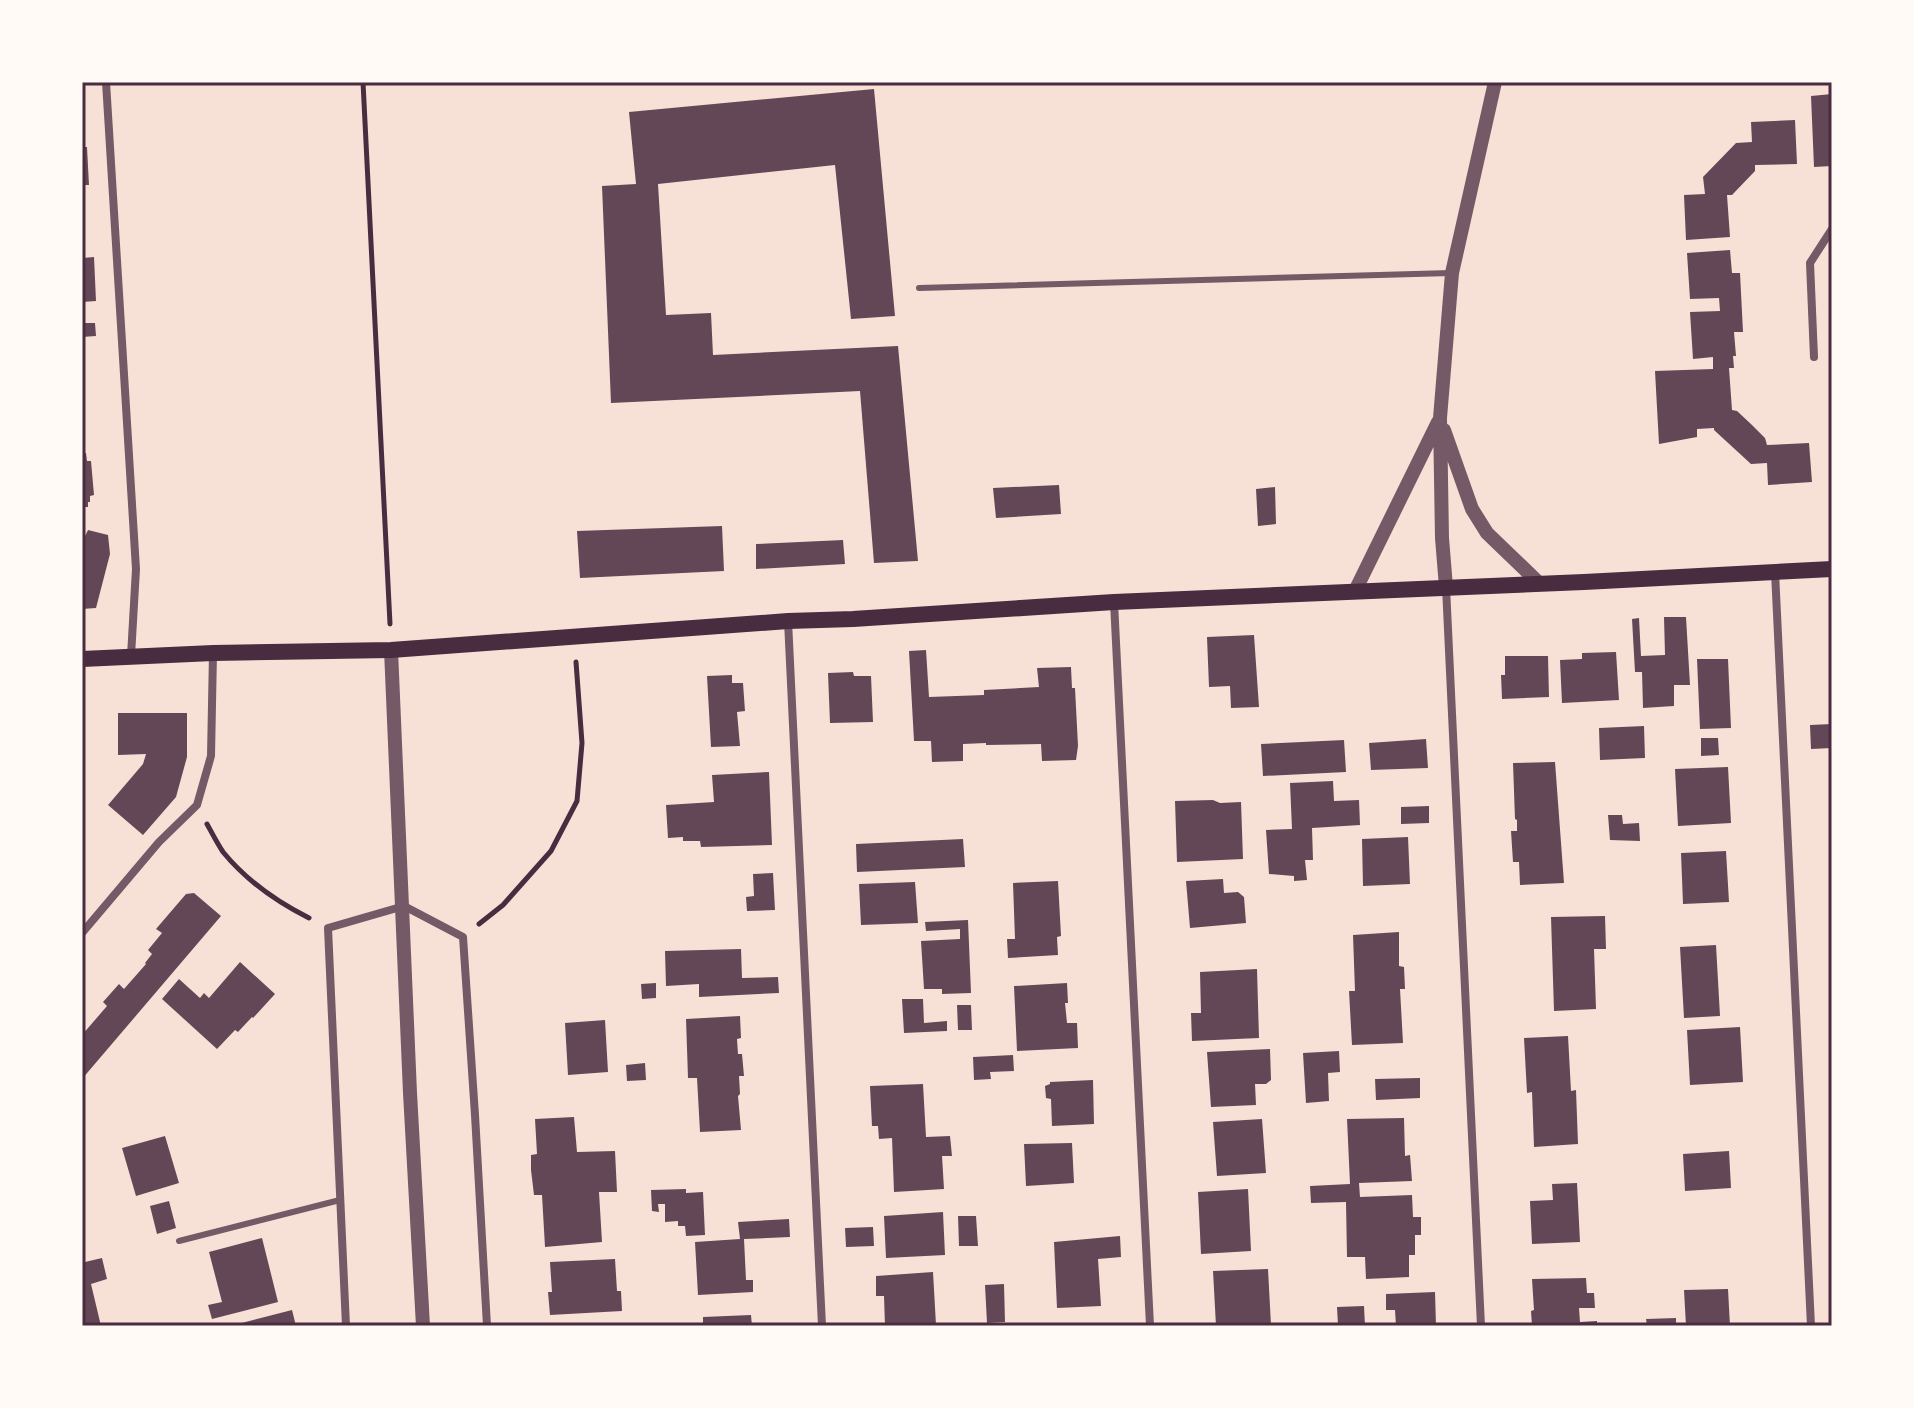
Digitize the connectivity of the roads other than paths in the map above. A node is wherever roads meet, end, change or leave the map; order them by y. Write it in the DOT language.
graph roads {
  1 [pos="106,82"];
  2 [pos="1495,82"];
  3 [pos="1832,229"];
  4 [pos="1452,273"];
  5 [pos="919,288"];
  6 [pos="1814,357"];
  7 [pos="1440,418"];
  8 [pos="1832,569"];
  9 [pos="1775,571"];
  10 [pos="1539,583"];
  11 [pos="1446,587"];
  12 [pos="1355,591"];
  13 [pos="1114,602"];
  14 [pos="788,621"];
  15 [pos="391,650"];
  16 [pos="213,653"];
  17 [pos="131,657"];
  18 [pos="82,659"];
  19 [pos="404,906"];
  20 [pos="82,933"];
  21 [pos="340,1200"];
  22 [pos="179,1241"];
  23 [pos="346,1326"];
  24 [pos="423,1326"];
  25 [pos="487,1326"];
  26 [pos="822,1326"];
  27 [pos="1150,1326"];
  28 [pos="1481,1326"];
  29 [pos="1811,1326"];
  1 -- 17 [label="street"];
  2 -- 4 [label="street"];
  3 -- 6 [label="street"];
  4 -- 5 [label="lane"];
  4 -- 7 [label="street"];
  7 -- 10 [label="street"];
  7 -- 11 [label="street"];
  7 -- 12 [label="street"];
  8 -- 9 [label="main road"];
  9 -- 10 [label="main road"];
  9 -- 29 [label="street"];
  10 -- 11 [label="main road"];
  11 -- 12 [label="main road"];
  11 -- 28 [label="street"];
  12 -- 13 [label="main road"];
  13 -- 14 [label="main road"];
  13 -- 27 [label="street"];
  14 -- 15 [label="main road"];
  14 -- 26 [label="street"];
  15 -- 16 [label="main road"];
  15 -- 19 [label="street"];
  16 -- 17 [label="main road"];
  16 -- 20 [label="street"];
  17 -- 18 [label="main road"];
  19 -- 21 [label="street"];
  19 -- 24 [label="street"];
  19 -- 25 [label="street"];
  21 -- 22 [label="lane"];
  21 -- 23 [label="street"];
}
